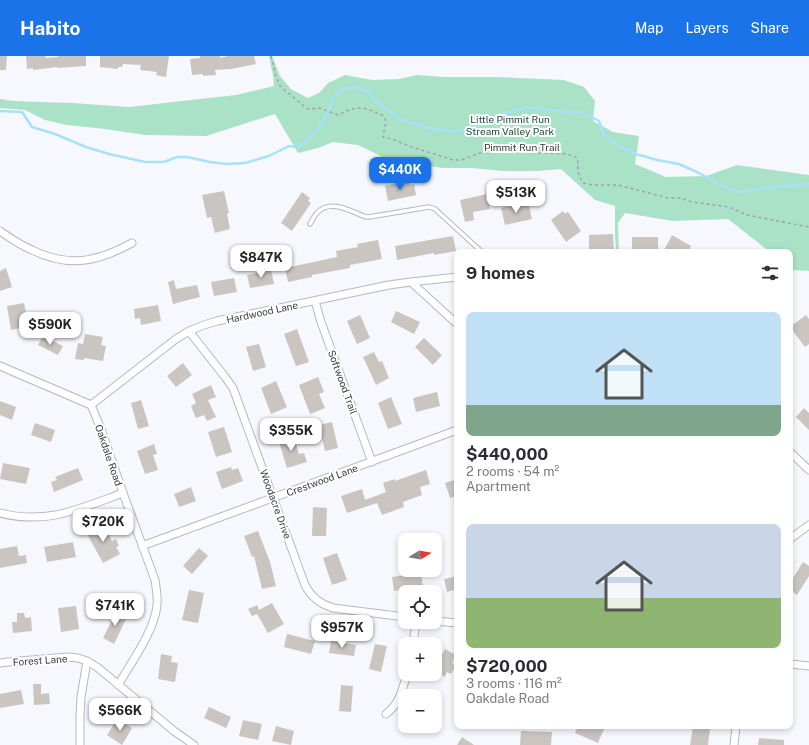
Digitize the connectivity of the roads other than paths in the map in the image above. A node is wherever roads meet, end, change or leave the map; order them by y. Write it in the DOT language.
graph roads {
  1 [pos="310,224"];
  2 [pos="0,231"];
  3 [pos="132,244"];
  4 [pos="479,249"];
  5 [pos="454,277"];
  6 [pos="411,282"];
  7 [pos="315,301"];
  8 [pos="454,321"];
  9 [pos="188,331"];
  10 [pos="0,366"];
  11 [pos="91,405"];
  12 [pos="454,431"];
  13 [pos="793,455"];
  14 [pos="372,462"];
  15 [pos="809,470"];
  16 [pos="123,494"];
  17 [pos="273,499"];
  18 [pos="0,513"];
  19 [pos="809,525"];
  20 [pos="793,537"];
  21 [pos="142,546"];
  22 [pos="398,616"];
  23 [pos="442,621"];
  24 [pos="454,623"];
  25 [pos="86,661"];
  26 [pos="0,663"];
  27 [pos="793,664"];
  28 [pos="809,666"];
  29 [pos="405,681"];
  30 [pos="118,685"];
  31 [pos="386,714"];
  32 [pos="736,729"];
  33 [pos="80,745"];
  34 [pos="194,745"];
  35 [pos="734,745"];
  1 -- 4 [label="lane"];
  2 -- 3 [label="street"];
  5 -- 6 [label="street, Hardwood Lane"];
  6 -- 7 [label="street, Hardwood Lane"];
  6 -- 8 [label="street"];
  7 -- 9 [label="street, Hardwood Lane"];
  7 -- 14 [label="street, Softwood Trail"];
  9 -- 11 [label="street, Hardwood Lane"];
  9 -- 17 [label="street, Woodacre Drive"];
  10 -- 11 [label="street"];
  11 -- 16 [label="street, Oakdale Road"];
  12 -- 14 [label="street, Crestwood Lane"];
  13 -- 15 [label="street"];
  14 -- 17 [label="street, Crestwood Lane"];
  16 -- 18 [label="street"];
  16 -- 21 [label="street, Oakdale Road"];
  17 -- 21 [label="street, Crestwood Lane"];
  17 -- 22 [label="street, Woodacre Drive"];
  19 -- 20 [label="street"];
  21 -- 30 [label="street, Oakdale Road"];
  23 -- 24 [label="street"];
  25 -- 26 [label="street, Forest Lane"];
  25 -- 30 [label="street, Forest Lane"];
  25 -- 33 [label="street"];
  27 -- 28 [label="street"];
  29 -- 31 [label="street"];
  30 -- 34 [label="street, Forest Lane"];
  32 -- 35 [label="street"];
}
